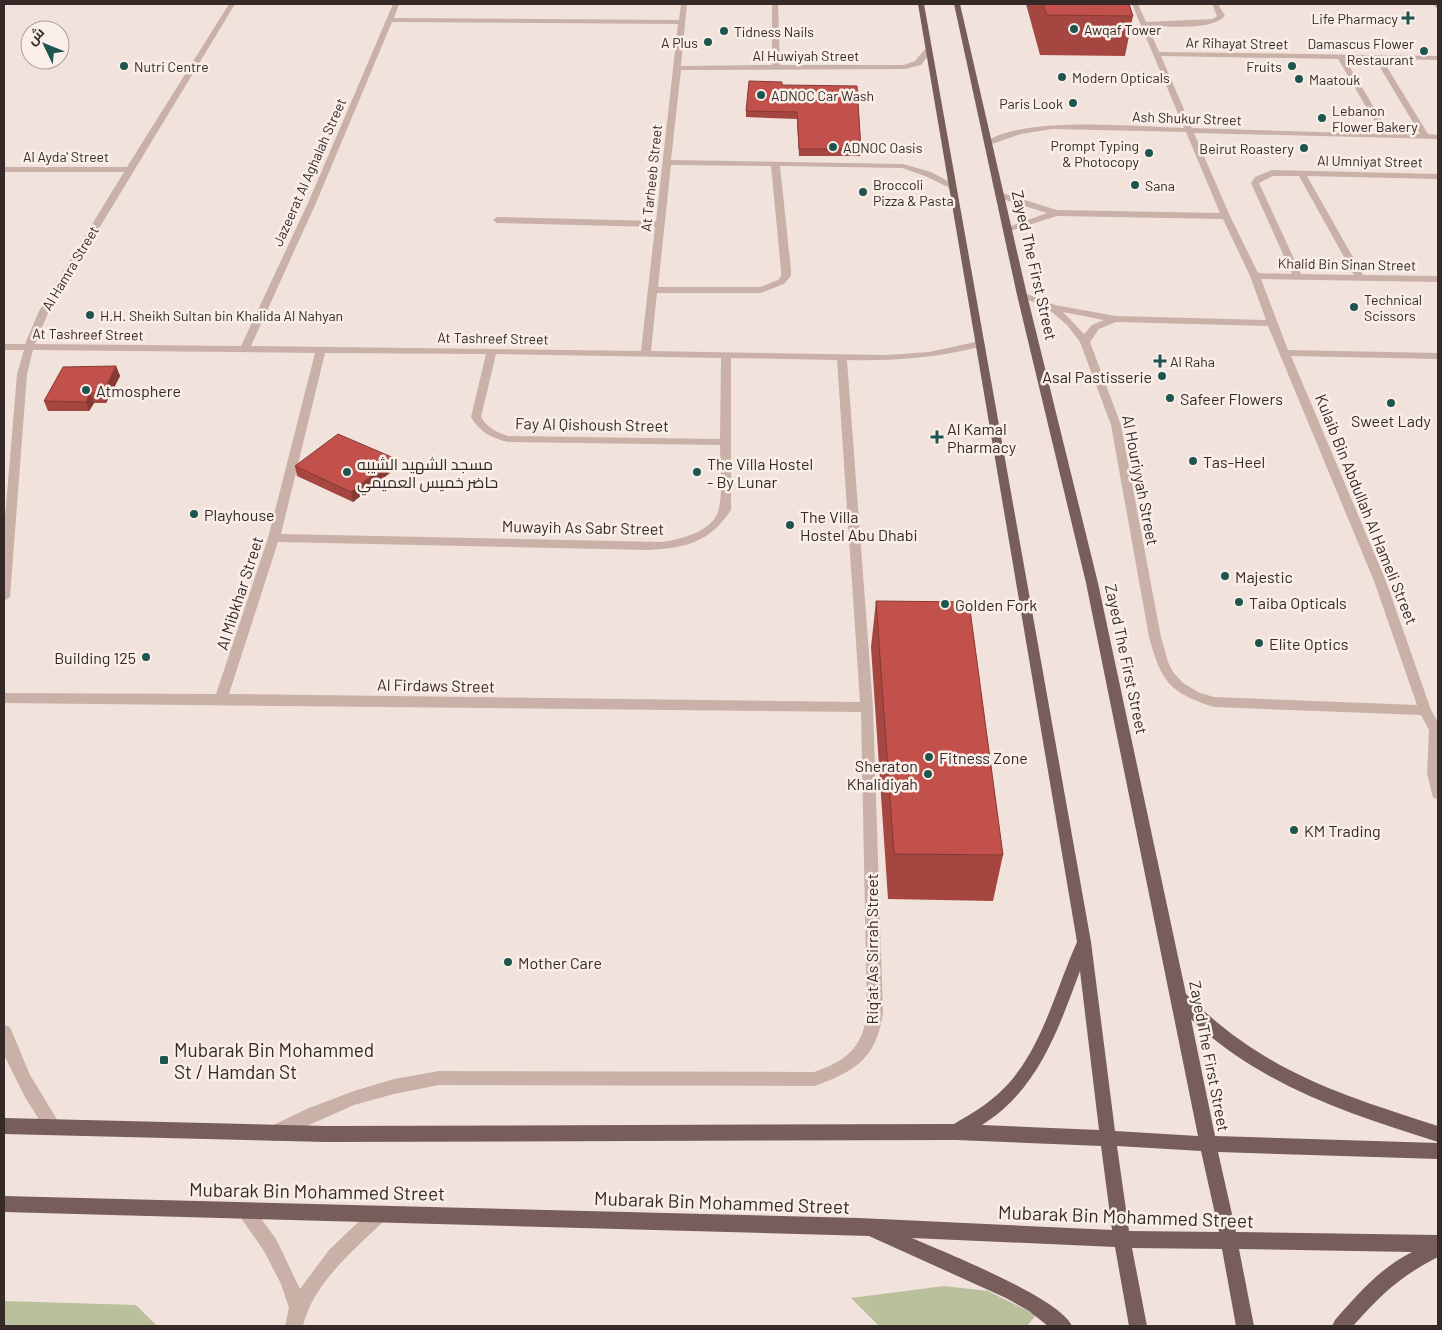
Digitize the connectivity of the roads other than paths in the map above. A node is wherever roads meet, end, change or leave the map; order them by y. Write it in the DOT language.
graph roads {
  1 [pos="232,4"];
  2 [pos="396,4"];
  3 [pos="684,4"];
  4 [pos="775,4"];
  5 [pos="921,4"];
  6 [pos="957,4"];
  7 [pos="1135,4"];
  8 [pos="1215,4"];
  9 [pos="390,20"];
  10 [pos="682,22"];
  11 [pos="1142,24"];
  12 [pos="928,51"];
  13 [pos="1156,54"];
  14 [pos="1340,56"];
  15 [pos="1378,57"];
  16 [pos="1438,58"];
  17 [pos="776,67"];
  18 [pos="677,68"];
  19 [pos="1188,130"];
  20 [pos="1387,136"];
  21 [pos="1426,137"];
  22 [pos="1438,137"];
  23 [pos="989,144"];
  24 [pos="667,162"];
  25 [pos="775,163"];
  26 [pos="4,169"];
  27 [pos="128,170"];
  28 [pos="1302,174"];
  29 [pos="1438,176"];
  30 [pos="953,186"];
  31 [pos="999,195"];
  32 [pos="1056,213"];
  33 [pos="1226,216"];
  34 [pos="497,220"];
  35 [pos="660,224"];
  36 [pos="1008,229"];
  37 [pos="1255,276"];
  38 [pos="1298,277"];
  39 [pos="1360,278"];
  40 [pos="1438,279"];
  41 [pos="653,290"];
  42 [pos="1022,295"];
  43 [pos="1050,306"];
  44 [pos="1116,319"];
  45 [pos="1272,323"];
  46 [pos="1085,342"];
  47 [pos="980,344"];
  48 [pos="28,347"];
  49 [pos="4,348"];
  50 [pos="244,350"];
  51 [pos="320,350"];
  52 [pos="492,351"];
  53 [pos="1285,353"];
  54 [pos="646,354"];
  55 [pos="726,356"];
  56 [pos="1438,356"];
  57 [pos="842,357"];
  58 [pos="725,442"];
  59 [pos="274,538"];
  60 [pos="4,597"];
  61 [pos="4,698"];
  62 [pos="221,699"];
  63 [pos="867,707"];
  64 [pos="1425,710"];
  65 [pos="1436,733"];
  66 [pos="1438,794"];
  67 [pos="1084,942"];
  68 [pos="1179,997"];
  69 [pos="4,1032"];
  70 [pos="4,1126"];
  71 [pos="52,1126"];
  72 [pos="956,1132"];
  73 [pos="273,1133"];
  74 [pos="1438,1134"];
  75 [pos="1108,1138"];
  76 [pos="1208,1144"];
  77 [pos="1438,1151"];
  78 [pos="4,1204"];
  79 [pos="245,1211"];
  80 [pos="379,1214"];
  81 [pos="868,1227"];
  82 [pos="1122,1239"];
  83 [pos="1229,1240"];
  84 [pos="1438,1244"];
  85 [pos="1438,1248"];
  86 [pos="298,1308"];
  87 [pos="294,1326"];
  88 [pos="1063,1326"];
  89 [pos="1138,1326"];
  90 [pos="1245,1326"];
  91 [pos="1341,1326"];
  1 -- 27 [label="street, Al Hamra Street"];
  2 -- 9 [label="street, Jazeerat Al Aghalah Street"];
  3 -- 10 [label="street, At Tarheeb Street"];
  4 -- 17 [label="street"];
  5 -- 12 [label="main road"];
  6 -- 23 [label="main road, Zayed The First Street"];
  7 -- 11 [label="street, Kulaib Bin Abdullah Al Hameli Street"];
  8 -- 11 [label="street"];
  9 -- 10 [label="street"];
  9 -- 50 [label="street, Jazeerat Al Aghalah Street"];
  10 -- 18 [label="street, At Tarheeb Street"];
  11 -- 13 [label="street, Kulaib Bin Abdullah Al Hameli Street"];
  12 -- 17 [label="street, Al Huwiyah Street"];
  12 -- 30 [label="main road"];
  13 -- 14 [label="street, Ar Rihayat Street"];
  13 -- 19 [label="street, Kulaib Bin Abdullah Al Hameli Street"];
  14 -- 15 [label="street, Ar Rihayat Street"];
  14 -- 20 [label="street"];
  15 -- 16 [label="street, Ar Rihayat Street"];
  15 -- 21 [label="street"];
  17 -- 18 [label="street, Al Huwiyah Street"];
  18 -- 24 [label="street, At Tarheeb Street"];
  19 -- 20 [label="street, Ash Shukur Street"];
  19 -- 23 [label="street, Ash Shukur Street"];
  19 -- 33 [label="street, Kulaib Bin Abdullah Al Hameli Street"];
  20 -- 21 [label="street, Ash Shukur Street"];
  21 -- 22 [label="street, Ash Shukur Street"];
  23 -- 31 [label="main road, Zayed The First Street"];
  24 -- 25 [label="street"];
  24 -- 35 [label="street, At Tarheeb Street"];
  25 -- 30 [label="street"];
  25 -- 41 [label="street"];
  26 -- 27 [label="street, Al Ayda' Street"];
  27 -- 48 [label="street, Al Hamra Street"];
  28 -- 29 [label="street, Al Umniyat Street"];
  28 -- 38 [label="street, Al Umniyat Street"];
  28 -- 39 [label="street, Al Umniyat Street"];
  30 -- 47 [label="main road"];
  31 -- 32 [label="street"];
  31 -- 36 [label="main road, Zayed The First Street"];
  32 -- 33 [label="street"];
  32 -- 36 [label="street"];
  33 -- 37 [label="street, Kulaib Bin Abdullah Al Hameli Street"];
  34 -- 35 [label="street"];
  35 -- 41 [label="street, At Tarheeb Street"];
  36 -- 42 [label="main road, Zayed The First Street"];
  37 -- 38 [label="street, Khalid Bin Sinan Street"];
  37 -- 45 [label="street, Kulaib Bin Abdullah Al Hameli Street"];
  38 -- 39 [label="street, Khalid Bin Sinan Street"];
  39 -- 40 [label="street, Khalid Bin Sinan Street"];
  41 -- 54 [label="street, At Tarheeb Street"];
  42 -- 43 [label="street, Al Houriyyah Street"];
  42 -- 68 [label="main road, Zayed The First Street"];
  43 -- 44 [label="street"];
  43 -- 46 [label="street, Al Houriyyah Street"];
  44 -- 45 [label="street"];
  44 -- 46 [label="street"];
  45 -- 53 [label="street, Kulaib Bin Abdullah Al Hameli Street"];
  46 -- 64 [label="street, Al Houriyyah Street"];
  47 -- 57 [label="street, At Tashreef Street"];
  47 -- 67 [label="main road"];
  48 -- 49 [label="street, At Tashreef Street"];
  48 -- 50 [label="street, At Tashreef Street"];
  48 -- 60 [label="street, Al Hamra Street"];
  50 -- 51 [label="street, At Tashreef Street"];
  51 -- 52 [label="street, At Tashreef Street"];
  51 -- 59 [label="street, Al Mibkhar Street"];
  52 -- 54 [label="street, At Tashreef Street"];
  52 -- 58 [label="street, Fay Al Qishoush Street"];
  53 -- 56 [label="street"];
  53 -- 64 [label="street, Kulaib Bin Abdullah Al Hameli Street"];
  54 -- 55 [label="street, At Tashreef Street"];
  55 -- 57 [label="street, At Tashreef Street"];
  55 -- 58 [label="street, Muwayih As Sabr Street"];
  57 -- 63 [label="street, Riq'at As Sirrah Street"];
  58 -- 59 [label="street, Muwayih As Sabr Street"];
  59 -- 62 [label="street, Al Mibkhar Street"];
  61 -- 62 [label="street, Al Firdaws Street"];
  62 -- 63 [label="street, Al Firdaws Street"];
  63 -- 73 [label="street, Riq'at As Sirrah Street"];
  64 -- 65 [label="street, Kulaib Bin Abdullah Al Hameli Street"];
  65 -- 66 [label="street"];
  67 -- 72 [label="main road"];
  67 -- 75 [label="main road"];
  68 -- 74 [label="main road"];
  68 -- 76 [label="main road, Zayed The First Street"];
  69 -- 71 [label="street"];
  70 -- 71 [label="main road"];
  71 -- 73 [label="main road"];
  72 -- 73 [label="main road"];
  72 -- 75 [label="main road"];
  75 -- 76 [label="main road"];
  75 -- 82 [label="main road"];
  76 -- 77 [label="main road"];
  76 -- 83 [label="main road, Zayed The First Street"];
  78 -- 79 [label="main road, Mubarak Bin Mohammed Street"];
  79 -- 80 [label="main road, Mubarak Bin Mohammed Street"];
  79 -- 86 [label="street"];
  80 -- 81 [label="main road, Mubarak Bin Mohammed Street"];
  80 -- 86 [label="street"];
  81 -- 82 [label="main road, Mubarak Bin Mohammed Street"];
  81 -- 88 [label="main road"];
  82 -- 83 [label="main road, Mubarak Bin Mohammed Street"];
  82 -- 89 [label="main road"];
  83 -- 84 [label="main road, Mubarak Bin Mohammed Street"];
  83 -- 90 [label="main road, Zayed The First Street"];
  85 -- 91 [label="main road"];
  86 -- 87 [label="street"];
}
